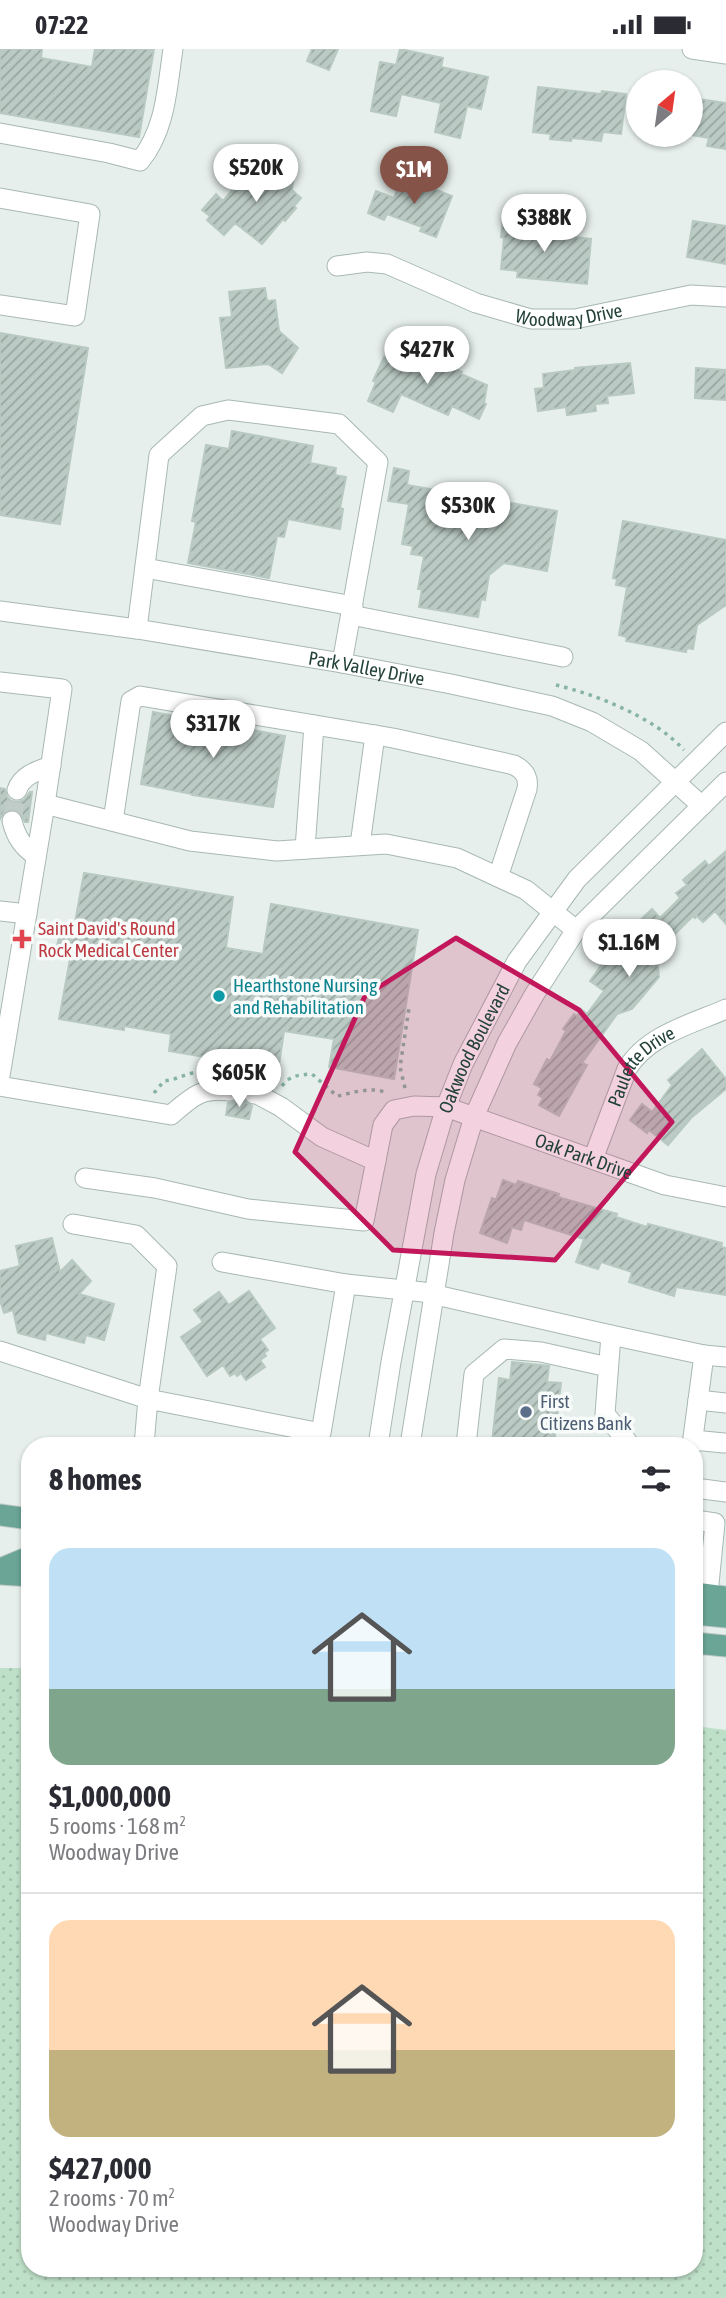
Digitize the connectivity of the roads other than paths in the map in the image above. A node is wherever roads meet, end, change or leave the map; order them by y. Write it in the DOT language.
graph roads {
  1 [pos="173,49"];
  2 [pos="692,49"];
  3 [pos="726,54"];
  4 [pos="0,133"];
  5 [pos="0,198"];
  6 [pos="337,266"];
  7 [pos="726,297"];
  8 [pos="0,305"];
  9 [pos="145,568"];
  10 [pos="352,610"];
  11 [pos="0,611"];
  12 [pos="137,629"];
  13 [pos="563,657"];
  14 [pos="342,663"];
  15 [pos="0,681"];
  16 [pos="314,725"];
  17 [pos="726,732"];
  18 [pos="375,735"];
  19 [pos="51,766"];
  20 [pos="674,781"];
  21 [pos="726,782"];
  22 [pos="18,790"];
  23 [pos="46,804"];
  24 [pos="702,806"];
  25 [pos="12,821"];
  26 [pos="113,821"];
  27 [pos="360,845"];
  28 [pos="305,849"];
  29 [pos="36,856"];
  30 [pos="498,877"];
  31 [pos="0,911"];
  32 [pos="553,911"];
  33 [pos="27,914"];
  34 [pos="576,930"];
  35 [pos="8,977"];
  36 [pos="726,1009"];
  37 [pos="4,1032"];
  38 [pos="0,1076"];
  39 [pos="0,1086"];
  40 [pos="230,1091"];
  41 [pos="254,1094"];
  42 [pos="446,1107"];
  43 [pos="474,1117"];
  44 [pos="593,1159"];
  45 [pos="376,1161"];
  46 [pos="85,1178"];
  47 [pos="726,1197"];
  48 [pos="73,1224"];
  49 [pos="222,1262"];
  50 [pos="346,1284"];
  51 [pos="405,1289"];
  52 [pos="434,1295"];
  53 [pos="611,1335"];
  54 [pos="0,1351"];
  55 [pos="704,1355"];
  56 [pos="726,1357"];
  57 [pos="608,1367"];
  58 [pos="148,1399"];
  59 [pos="698,1400"];
  60 [pos="726,1403"];
  61 [pos="145,1437"];
  62 [pos="379,1437"];
  63 [pos="411,1437"];
  64 [pos="467,1437"];
  65 [pos="624,1437"];
  66 [pos="694,1437"];
  67 [pos="703,1443"];
  68 [pos="724,1443"];
  69 [pos="703,1489"];
  70 [pos="726,1492"];
  71 [pos="0,1515"];
  72 [pos="21,1518"];
  73 [pos="720,1524"];
  74 [pos="21,1560"];
  75 [pos="0,1571"];
  76 [pos="21,1574"];
  77 [pos="710,1595"];
  78 [pos="703,1615"];
  79 [pos="726,1617"];
  80 [pos="703,1644"];
  81 [pos="726,1646"];
  1 -- 4 [label="street"];
  2 -- 3 [label="street"];
  5 -- 8 [label="street"];
  6 -- 7 [label="street, Woodway Drive"];
  9 -- 10 [label="street"];
  9 -- 10 [label="street"];
  9 -- 12 [label="street"];
  10 -- 13 [label="street"];
  10 -- 14 [label="street"];
  11 -- 12 [label="street, Park Valley Drive"];
  12 -- 14 [label="street, Park Valley Drive"];
  14 -- 20 [label="street, Park Valley Drive"];
  15 -- 19 [label="street"];
  16 -- 18 [label="street"];
  16 -- 26 [label="street"];
  16 -- 28 [label="street"];
  17 -- 20 [label="street, Oakwood Boulevard"];
  18 -- 27 [label="street"];
  18 -- 30 [label="street"];
  19 -- 22 [label="street"];
  19 -- 23 [label="street"];
  20 -- 24 [label="street, Park Valley Drive"];
  20 -- 32 [label="street, Oakwood Boulevard"];
  21 -- 24 [label="street, Oakwood Boulevard"];
  23 -- 26 [label="street"];
  23 -- 29 [label="street"];
  24 -- 34 [label="street, Oakwood Boulevard"];
  25 -- 29 [label="street"];
  26 -- 28 [label="street"];
  27 -- 28 [label="street"];
  27 -- 30 [label="street"];
  29 -- 33 [label="street"];
  30 -- 32 [label="street"];
  31 -- 33 [label="street"];
  32 -- 34 [label="street"];
  32 -- 42 [label="street, Oakwood Boulevard"];
  33 -- 35 [label="street"];
  34 -- 43 [label="street, Oakwood Boulevard"];
  35 -- 37 [label="street"];
  36 -- 44 [label="street, Paulette Drive"];
  37 -- 38 [label="street"];
  39 -- 40 [label="street"];
  41 -- 45 [label="street"];
  42 -- 43 [label="street, Oak Park Drive"];
  42 -- 45 [label="street, Oak Park Drive"];
  42 -- 51 [label="street, Oakwood Boulevard"];
  43 -- 44 [label="street, Oak Park Drive"];
  43 -- 52 [label="street, Oakwood Boulevard"];
  44 -- 47 [label="street, Oak Park Drive"];
  45 -- 46 [label="street"];
  48 -- 58 [label="street"];
  49 -- 50 [label="street"];
  50 -- 51 [label="street"];
  50 -- 58 [label="street"];
  51 -- 52 [label="street"];
  51 -- 62 [label="street, Oakwood Boulevard"];
  52 -- 53 [label="street"];
  52 -- 63 [label="street, Oakwood Boulevard"];
  53 -- 55 [label="street"];
  53 -- 57 [label="street"];
  54 -- 58 [label="street"];
  55 -- 56 [label="street"];
  55 -- 59 [label="street"];
  57 -- 64 [label="street"];
  57 -- 65 [label="street"];
  58 -- 61 [label="street"];
  59 -- 60 [label="street"];
  59 -- 66 [label="street"];
  67 -- 68 [label="street"];
  69 -- 70 [label="street"];
  71 -- 72 [label="main road"];
  73 -- 77 [label="street"];
  74 -- 75 [label="main road"];
  75 -- 76 [label="main road"];
  78 -- 79 [label="main road"];
  80 -- 81 [label="main road"];
}
